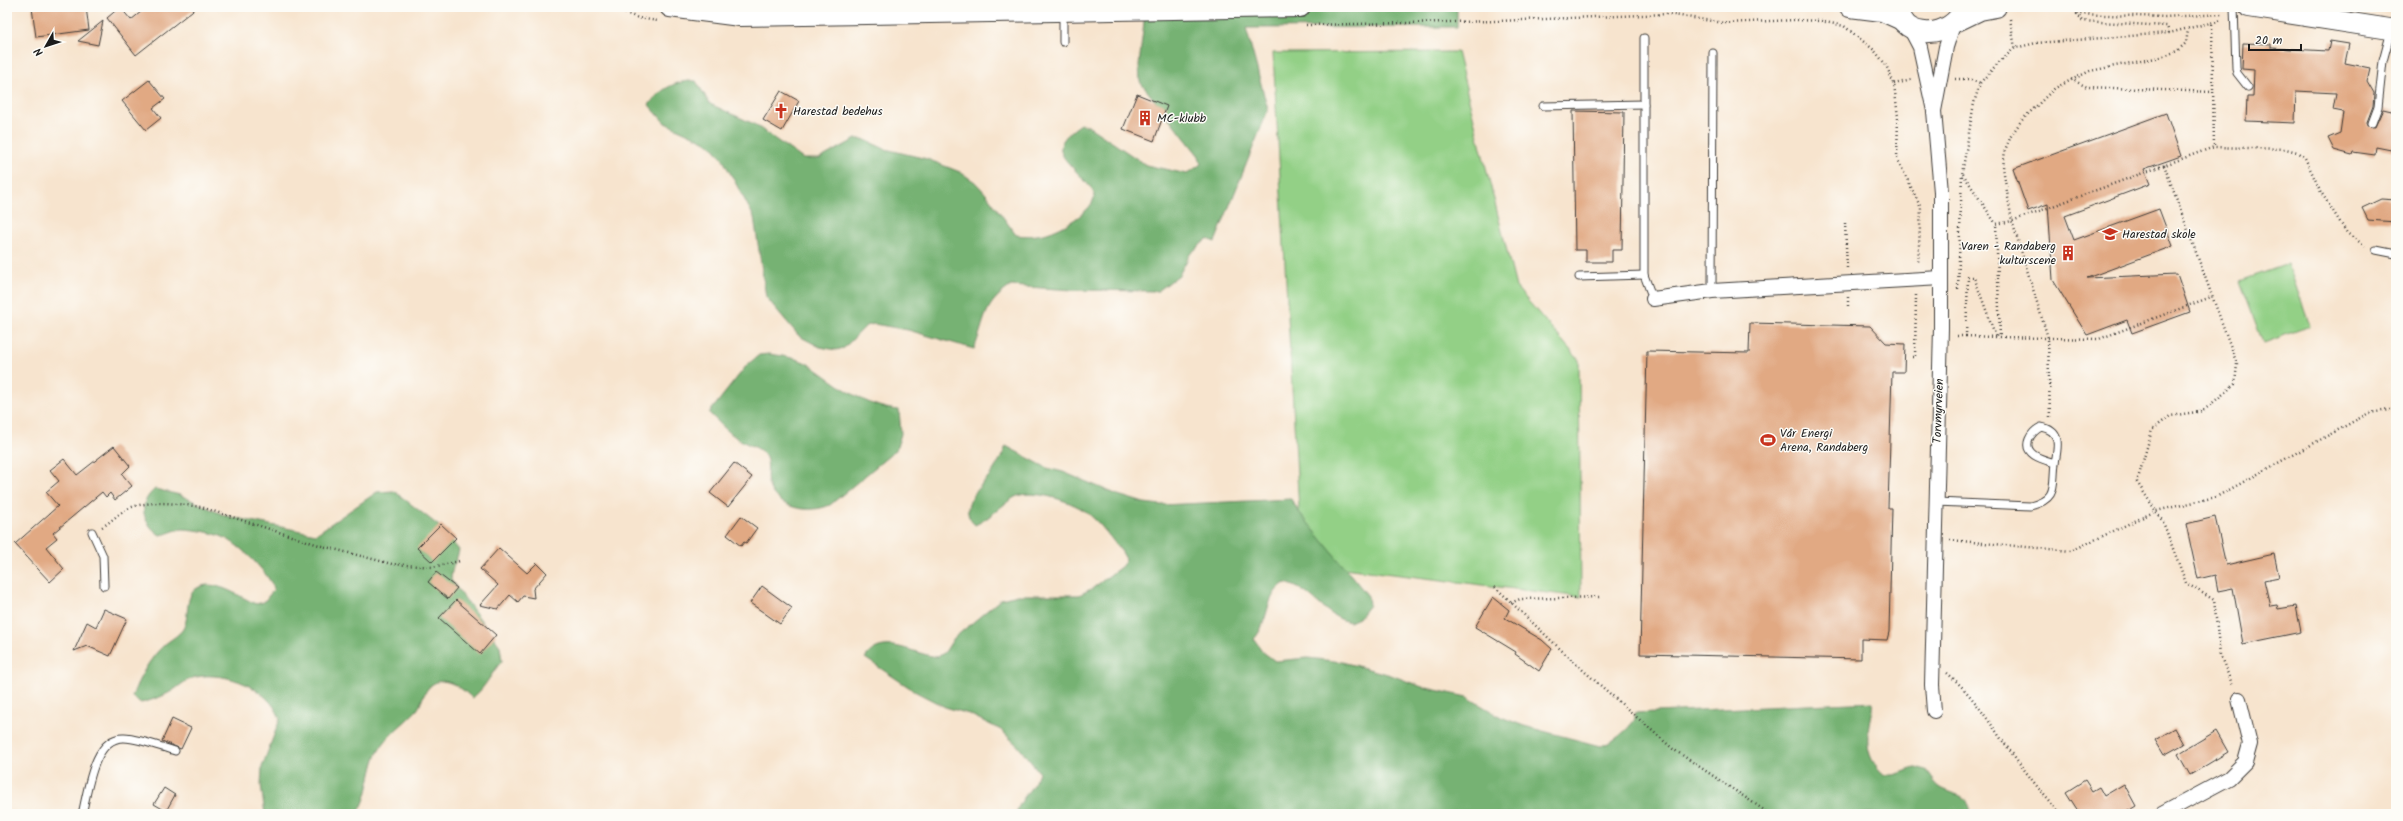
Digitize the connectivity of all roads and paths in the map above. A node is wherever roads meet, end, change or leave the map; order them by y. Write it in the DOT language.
graph roads {
  1 [pos="670,7"];
  2 [pos="1850,7"];
  3 [pos="2234,7"];
  4 [pos="1064,11"];
  5 [pos="2003,12"];
  6 [pos="2241,12"];
  7 [pos="1301,16"];
  8 [pos="1903,18"];
  9 [pos="1957,18"];
  10 [pos="2212,24"];
  11 [pos="2394,29"];
  12 [pos="2188,30"];
  13 [pos="2169,33"];
  14 [pos="1644,38"];
  15 [pos="1063,42"];
  16 [pos="2015,48"];
  17 [pos="1712,53"];
  18 [pos="1953,78"];
  19 [pos="1912,79"];
  20 [pos="2071,79"];
  21 [pos="1980,83"];
  22 [pos="1894,84"];
  23 [pos="2248,87"];
  24 [pos="2213,92"];
  25 [pos="1644,104"];
  26 [pos="1543,106"];
  27 [pos="1934,111"];
  28 [pos="2372,123"];
  29 [pos="2214,147"];
  30 [pos="2164,165"];
  31 [pos="1962,174"];
  32 [pos="2012,221"];
  33 [pos="1845,223"];
  34 [pos="1996,224"];
  35 [pos="2376,250"];
  36 [pos="2396,254"];
  37 [pos="1644,275"];
  38 [pos="1579,277"];
  39 [pos="1941,278"];
  40 [pos="1917,280"];
  41 [pos="1847,282"];
  42 [pos="1712,291"];
  43 [pos="1958,296"];
  44 [pos="2211,298"];
  45 [pos="1653,299"];
  46 [pos="1848,306"];
  47 [pos="1956,336"];
  48 [pos="1966,336"];
  49 [pos="1996,337"];
  50 [pos="2000,337"];
  51 [pos="2048,338"];
  52 [pos="1912,357"];
  53 [pos="2396,410"];
  54 [pos="2050,429"];
  55 [pos="2055,463"];
  56 [pos="1935,502"];
  57 [pos="2156,511"];
  58 [pos="92,532"];
  59 [pos="1950,540"];
  60 [pos="460,561"];
  61 [pos="104,586"];
  62 [pos="1495,587"];
  63 [pos="1602,597"];
  64 [pos="1511,603"];
  65 [pos="1932,670"];
  66 [pos="2239,699"];
  67 [pos="1934,711"];
  68 [pos="175,751"];
  69 [pos="82,814"];
  70 [pos="1770,814"];
  71 [pos="2061,814"];
  72 [pos="2162,814"];
  1 -- 4 [label="main road"];
  2 -- 8 [label="main road"];
  3 -- 6 [label="lane"];
  4 -- 7 [label="main road"];
  4 -- 15 [label="lane"];
  5 -- 9 [label="main road"];
  5 -- 16 [label="path"];
  6 -- 10 [label="path"];
  6 -- 11 [label="main road"];
  6 -- 13 [label="path"];
  6 -- 23 [label="lane"];
  7 -- 22 [label="path"];
  8 -- 9 [label="main road"];
  8 -- 27 [label="street"];
  9 -- 27 [label="street"];
  10 -- 12 [label="path"];
  10 -- 24 [label="path"];
  11 -- 28 [label="lane"];
  12 -- 13 [label="path"];
  12 -- 20 [label="path"];
  13 -- 16 [label="path"];
  14 -- 25 [label="lane"];
  16 -- 21 [label="path"];
  17 -- 42 [label="lane"];
  18 -- 21 [label="path"];
  19 -- 22 [label="path"];
  20 -- 24 [label="path"];
  20 -- 32 [label="path"];
  21 -- 31 [label="path"];
  22 -- 40 [label="path"];
  24 -- 29 [label="path"];
  25 -- 26 [label="lane"];
  25 -- 37 [label="lane"];
  27 -- 39 [label="street, Torvmyrveien"];
  29 -- 30 [label="path"];
  29 -- 35 [label="path"];
  30 -- 32 [label="path"];
  30 -- 44 [label="path"];
  31 -- 34 [label="path"];
  31 -- 43 [label="path"];
  32 -- 34 [label="path"];
  32 -- 51 [label="path"];
  33 -- 41 [label="path"];
  34 -- 50 [label="path"];
  35 -- 36 [label="lane"];
  37 -- 38 [label="lane"];
  37 -- 45 [label="lane"];
  39 -- 40 [label="street"];
  39 -- 56 [label="street, Torvmyrveien"];
  40 -- 41 [label="street"];
  40 -- 52 [label="path"];
  41 -- 42 [label="street"];
  41 -- 46 [label="path"];
  42 -- 45 [label="street"];
  44 -- 51 [label="path"];
  44 -- 57 [label="path"];
  47 -- 48 [label="path"];
  48 -- 49 [label="path"];
  48 -- 49 [label="path"];
  49 -- 50 [label="path"];
  50 -- 51 [label="path"];
  51 -- 54 [label="path"];
  53 -- 57 [label="path"];
  54 -- 55 [label="lane"];
  54 -- 55 [label="lane"];
  55 -- 56 [label="lane"];
  56 -- 65 [label="street, Torvmyrveien"];
  57 -- 59 [label="path"];
  57 -- 66 [label="path"];
  58 -- 60 [label="path"];
  58 -- 61 [label="lane"];
  62 -- 64 [label="path"];
  63 -- 64 [label="path"];
  64 -- 70 [label="path"];
  65 -- 67 [label="street, Torvmyrveien"];
  65 -- 71 [label="path"];
  66 -- 72 [label="street"];
  68 -- 69 [label="lane"];
}
